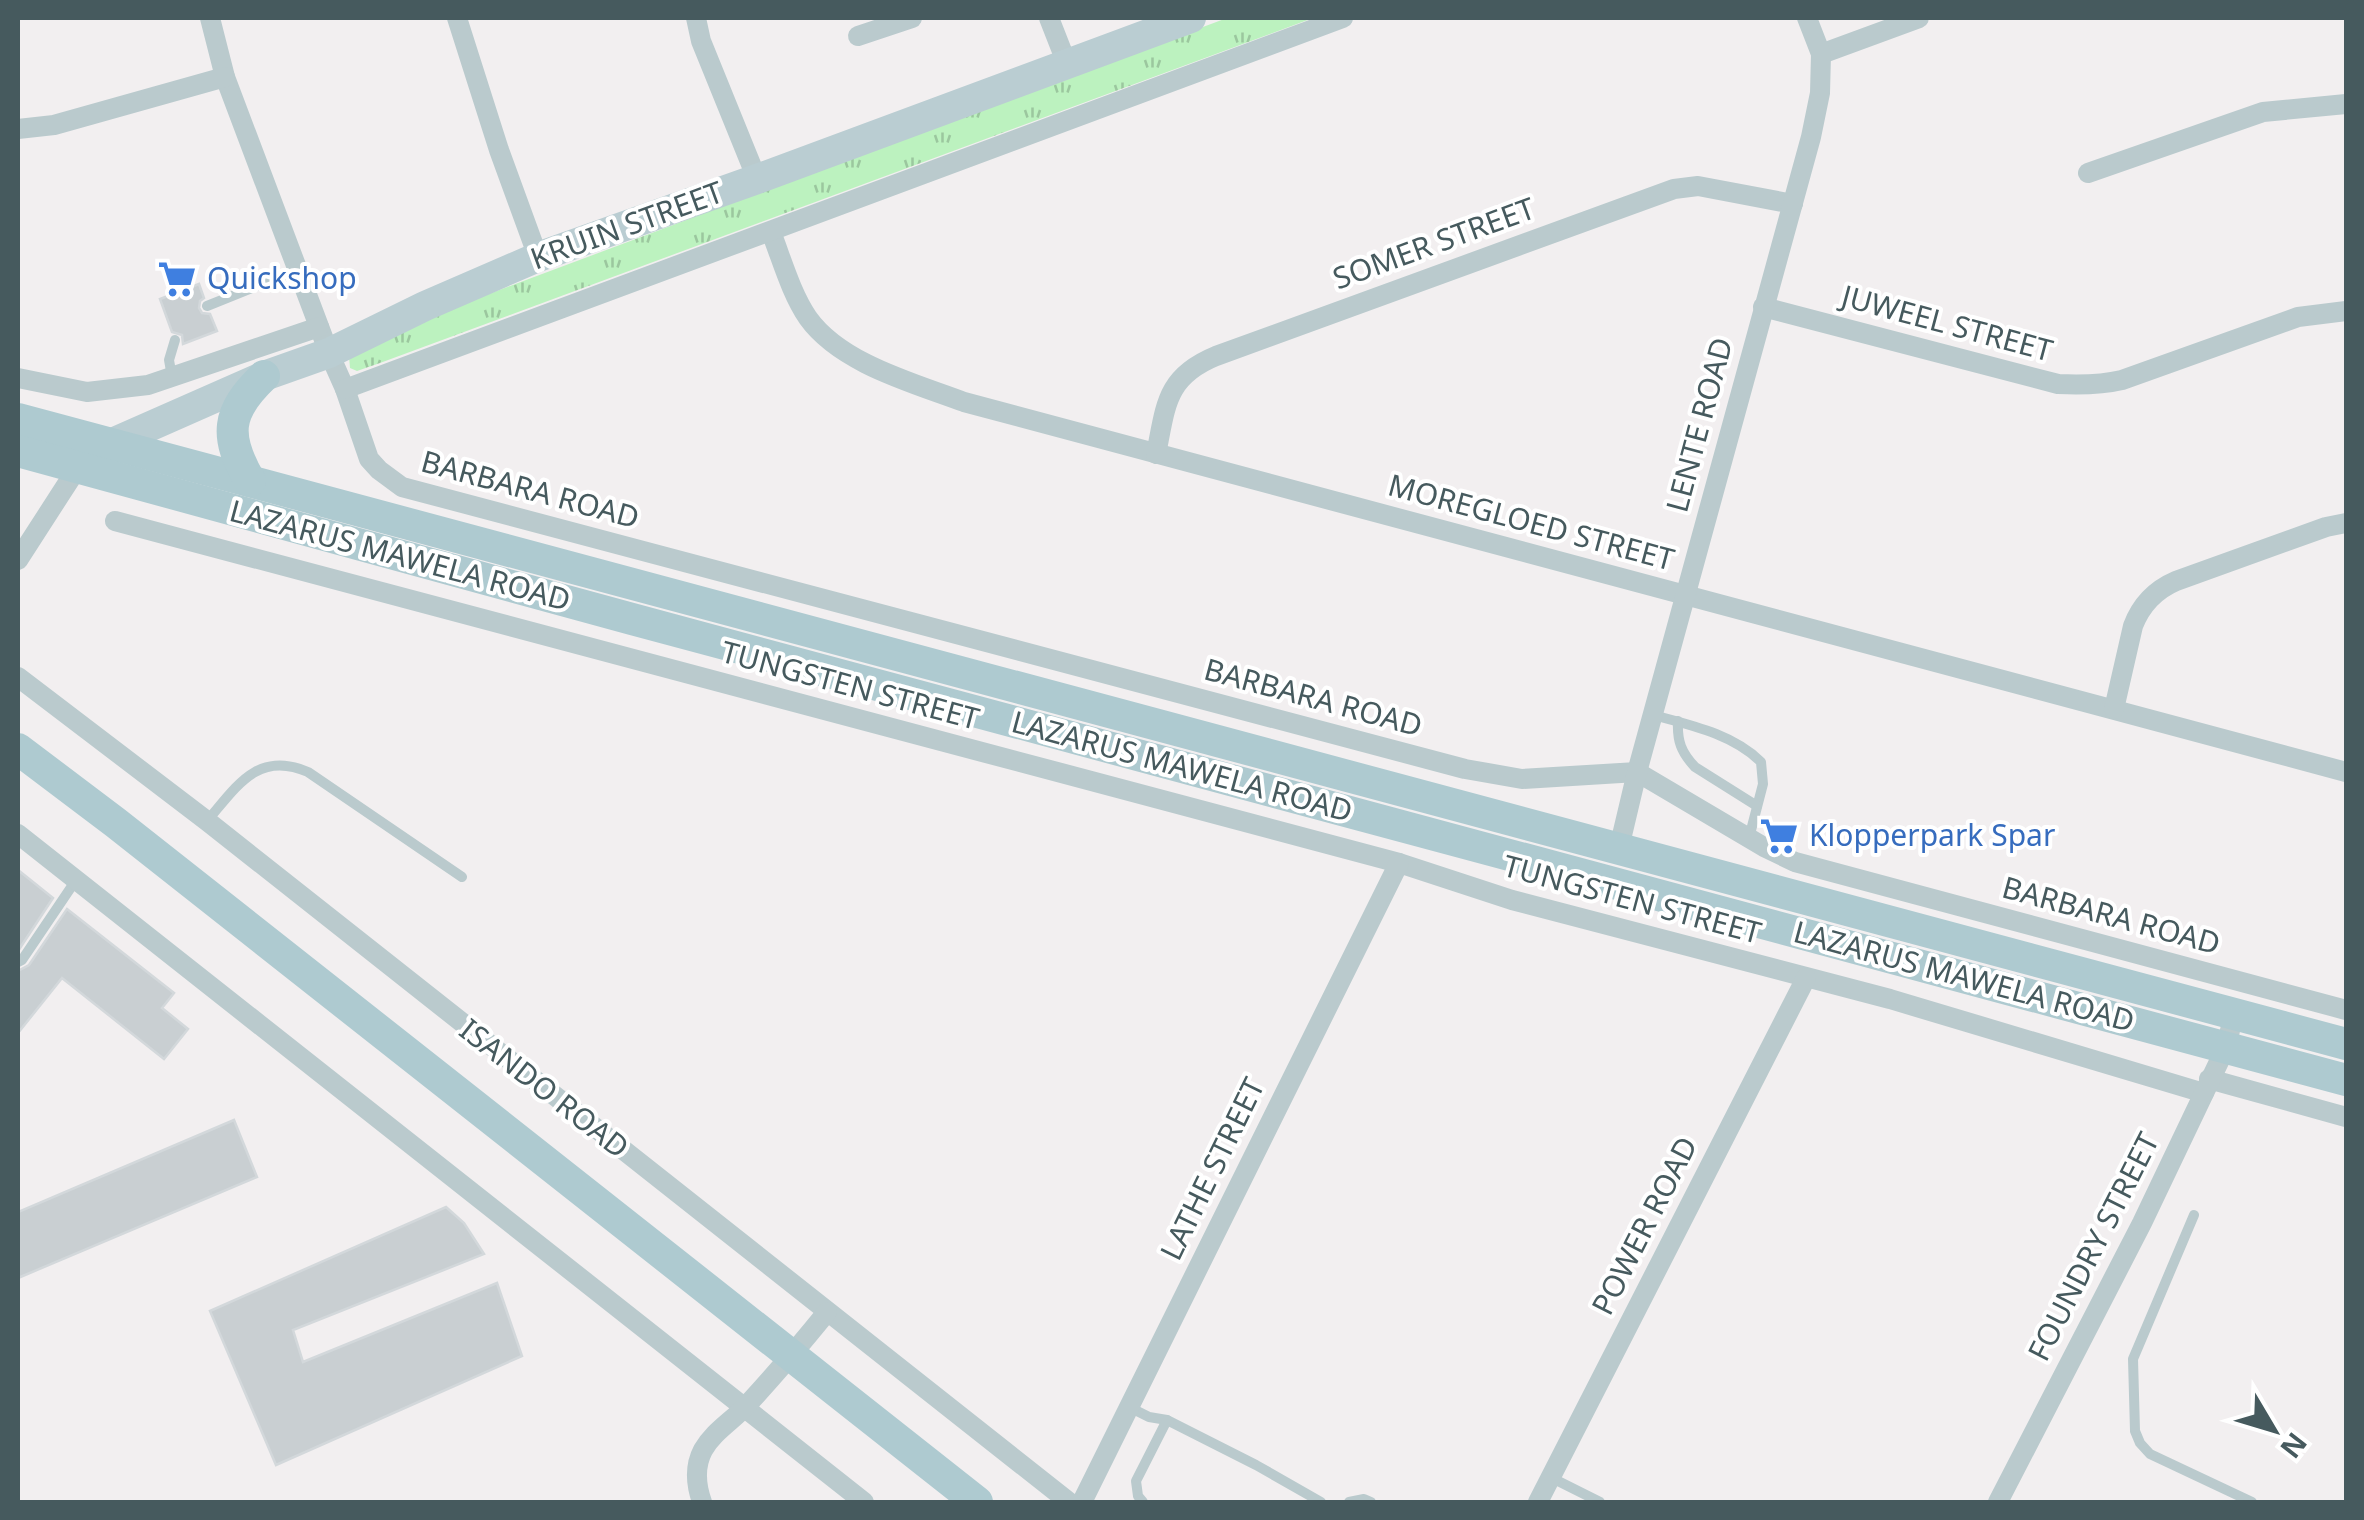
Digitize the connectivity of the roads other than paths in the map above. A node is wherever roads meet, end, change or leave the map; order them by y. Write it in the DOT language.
graph roads {
  1 [pos="210,18"];
  2 [pos="456,18"];
  3 [pos="696,18"];
  4 [pos="912,18"];
  5 [pos="1049,18"];
  6 [pos="1190,18"];
  7 [pos="1343,18"];
  8 [pos="1807,18"];
  9 [pos="1919,18"];
  10 [pos="858,36"];
  11 [pos="1820,54"];
  12 [pos="1067,64"];
  13 [pos="225,77"];
  14 [pos="2346,104"];
  15 [pos="18,129"];
  16 [pos="2088,173"];
  17 [pos="757,179"];
  18 [pos="1793,204"];
  19 [pos="771,232"];
  20 [pos="538,258"];
  21 [pos="298,270"];
  22 [pos="207,306"];
  23 [pos="1763,307"];
  24 [pos="2346,311"];
  25 [pos="175,340"];
  26 [pos="324,340"];
  27 [pos="264,376"];
  28 [pos="172,377"];
  29 [pos="18,378"];
  30 [pos="344,389"];
  31 [pos="18,418"];
  32 [pos="110,444"];
  33 [pos="18,451"];
  34 [pos="1156,454"];
  35 [pos="78,467"];
  36 [pos="250,481"];
  37 [pos="115,521"];
  38 [pos="2346,523"];
  39 [pos="18,560"];
  40 [pos="1685,596"];
  41 [pos="18,676"];
  42 [pos="2114,709"];
  43 [pos="1653,715"];
  44 [pos="1678,722"];
  45 [pos="18,750"];
  46 [pos="1637,772"];
  47 [pos="2346,772"];
  48 [pos="1757,806"];
  49 [pos="207,821"];
  50 [pos="18,834"];
  51 [pos="1749,838"];
  52 [pos="1619,848"];
  53 [pos="1399,863"];
  54 [pos="462,877"];
  55 [pos="76,880"];
  56 [pos="1718,911"];
  57 [pos="18,962"];
  58 [pos="1806,978"];
  59 [pos="2346,1010"];
  60 [pos="2234,1014"];
  61 [pos="2346,1044"];
  62 [pos="2226,1047"];
  63 [pos="2346,1080"];
  64 [pos="2207,1086"];
  65 [pos="2346,1117"];
  66 [pos="2194,1215"];
  67 [pos="827,1312"];
  68 [pos="791,1356"];
  69 [pos="1129,1407"];
  70 [pos="743,1409"];
  71 [pos="1167,1420"];
  72 [pos="1550,1477"];
  73 [pos="702,1502"];
  74 [pos="864,1502"];
  75 [pos="977,1502"];
  76 [pos="1069,1502"];
  77 [pos="1082,1502"];
  78 [pos="1144,1502"];
  79 [pos="1321,1502"];
  80 [pos="1350,1502"];
  81 [pos="1371,1502"];
  82 [pos="1538,1502"];
  83 [pos="1600,1502"];
  84 [pos="1998,1502"];
  85 [pos="2252,1502"];
  1 -- 13 [label="street, BARBARA ROAD"];
  2 -- 20 [label="street"];
  3 -- 17 [label="street"];
  4 -- 10 [label="street"];
  5 -- 12 [label="street"];
  6 -- 12 [label="main road, KRUIN STREET"];
  7 -- 19 [label="street, KRUIN STREET"];
  8 -- 11 [label="street, LENTE ROAD"];
  9 -- 11 [label="street"];
  11 -- 18 [label="street, LENTE ROAD"];
  12 -- 17 [label="main road, KRUIN STREET"];
  13 -- 15 [label="street"];
  13 -- 21 [label="street, BARBARA ROAD"];
  14 -- 16 [label="street"];
  17 -- 20 [label="main road, KRUIN STREET"];
  18 -- 23 [label="street, LENTE ROAD"];
  18 -- 34 [label="street, SOMER STREET"];
  19 -- 30 [label="street, KRUIN STREET"];
  19 -- 34 [label="street, MOREGLOED STREET"];
  20 -- 26 [label="main road, KRUIN STREET"];
  21 -- 22 [label="lane"];
  21 -- 26 [label="street, BARBARA ROAD"];
  23 -- 24 [label="street, JUWEEL STREET"];
  23 -- 40 [label="street, LENTE ROAD"];
  25 -- 28 [label="lane"];
  26 -- 27 [label="main road, KRUIN STREET"];
  26 -- 28 [label="street"];
  26 -- 30 [label="street, BARBARA ROAD"];
  27 -- 32 [label="main road, KRUIN STREET"];
  27 -- 36 [label="main road"];
  28 -- 29 [label="street"];
  30 -- 46 [label="street, BARBARA ROAD"];
  31 -- 32 [label="main road, LAZARUS MAWELA ROAD"];
  32 -- 35 [label="main road, KRUIN STREET"];
  32 -- 36 [label="main road, LAZARUS MAWELA ROAD"];
  33 -- 35 [label="main road, LAZARUS MAWELA ROAD"];
  34 -- 40 [label="street, MOREGLOED STREET"];
  35 -- 39 [label="street"];
  35 -- 56 [label="main road, LAZARUS MAWELA ROAD"];
  36 -- 52 [label="main road, LAZARUS MAWELA ROAD"];
  37 -- 53 [label="street, TUNGSTEN STREET"];
  38 -- 42 [label="street"];
  40 -- 42 [label="street, MOREGLOED STREET"];
  40 -- 43 [label="street, LENTE ROAD"];
  41 -- 49 [label="street, ISANDO ROAD"];
  42 -- 47 [label="street, MOREGLOED STREET"];
  43 -- 44 [label="lane"];
  43 -- 46 [label="street, LENTE ROAD"];
  44 -- 48 [label="lane"];
  44 -- 48 [label="lane"];
  45 -- 68 [label="main road, ISANDO ROAD"];
  46 -- 51 [label="street, BARBARA ROAD"];
  46 -- 52 [label="street, LENTE ROAD"];
  48 -- 51 [label="lane"];
  49 -- 54 [label="lane"];
  49 -- 67 [label="street, ISANDO ROAD"];
  50 -- 55 [label="street"];
  51 -- 59 [label="street, BARBARA ROAD"];
  52 -- 56 [label="main road"];
  52 -- 60 [label="main road, LAZARUS MAWELA ROAD"];
  53 -- 58 [label="street, TUNGSTEN STREET"];
  53 -- 69 [label="street, LATHE STREET"];
  55 -- 57 [label="lane"];
  55 -- 70 [label="street"];
  56 -- 62 [label="main road, LAZARUS MAWELA ROAD"];
  58 -- 64 [label="street, TUNGSTEN STREET"];
  58 -- 72 [label="street, POWER ROAD"];
  60 -- 61 [label="main road, LAZARUS MAWELA ROAD"];
  60 -- 62 [label="street, FOUNDRY STREET"];
  62 -- 63 [label="main road, LAZARUS MAWELA ROAD"];
  62 -- 64 [label="street, FOUNDRY STREET"];
  64 -- 65 [label="street, TUNGSTEN STREET"];
  64 -- 84 [label="street, FOUNDRY STREET"];
  66 -- 85 [label="lane"];
  67 -- 68 [label="street"];
  67 -- 76 [label="street, ISANDO ROAD"];
  68 -- 70 [label="street"];
  68 -- 75 [label="main road, ISANDO ROAD"];
  69 -- 71 [label="lane"];
  69 -- 77 [label="street, LATHE STREET"];
  70 -- 73 [label="street"];
  70 -- 74 [label="street"];
  71 -- 78 [label="lane"];
  71 -- 79 [label="lane"];
  72 -- 82 [label="street, POWER ROAD"];
  72 -- 83 [label="lane"];
  80 -- 81 [label="lane"];
}
